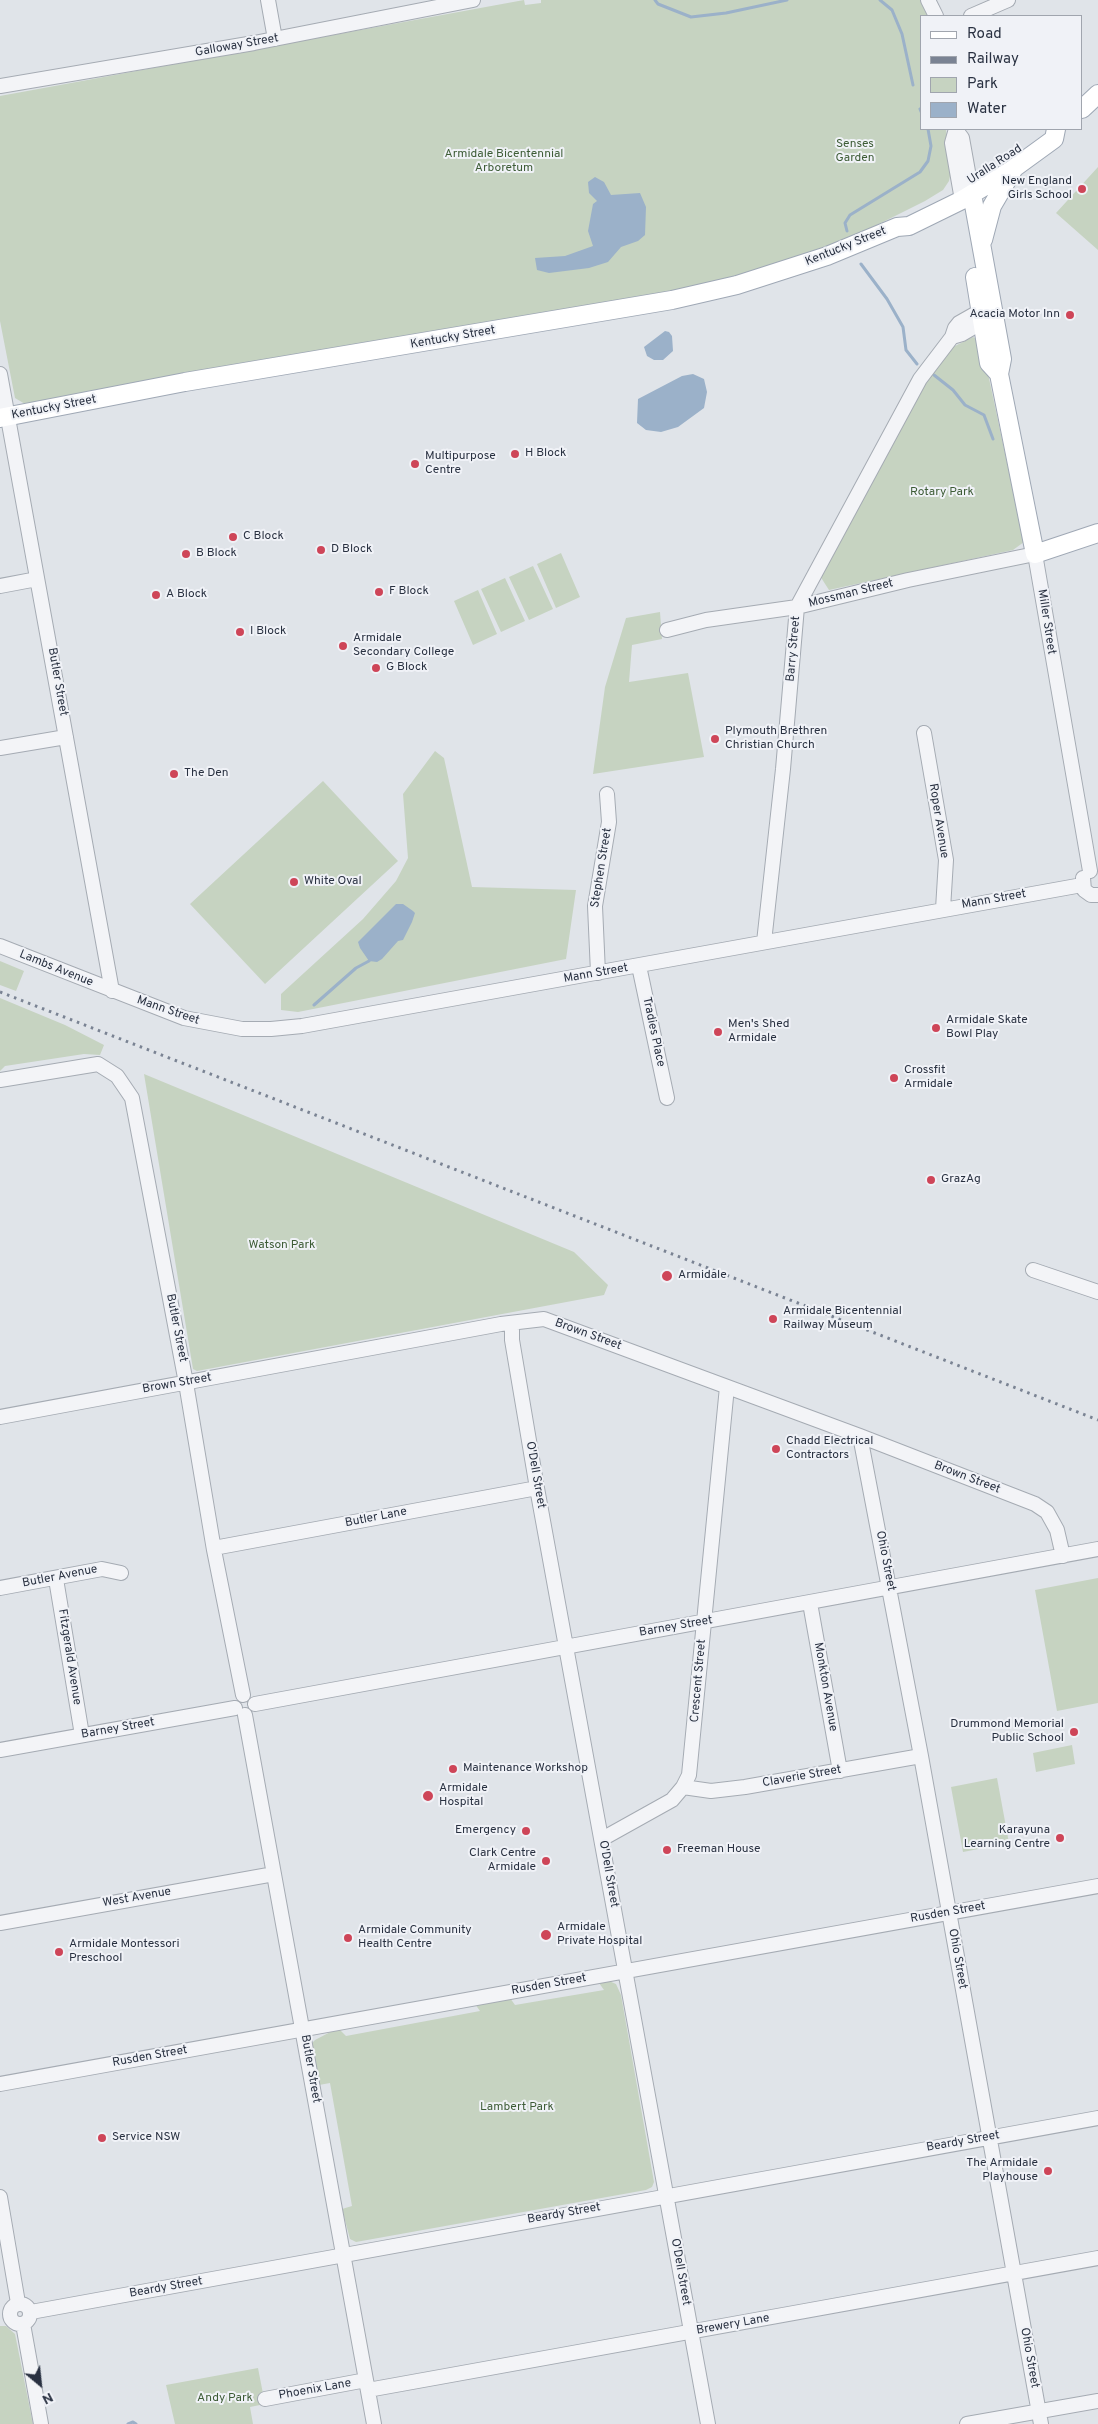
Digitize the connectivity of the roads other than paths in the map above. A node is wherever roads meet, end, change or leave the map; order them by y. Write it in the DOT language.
graph roads {
  1 [pos="268,0"];
  2 [pos="473,0"];
  3 [pos="928,0"];
  4 [pos="1008,0"];
  5 [pos="936,15"];
  6 [pos="973,15"];
  7 [pos="275,39"];
  8 [pos="0,86"];
  9 [pos="1098,94"];
  10 [pos="1083,108"];
  11 [pos="956,130"];
  12 [pos="1045,130"];
  13 [pos="1056,130"];
  14 [pos="1014,168"];
  15 [pos="966,191"];
  16 [pos="982,245"];
  17 [pos="987,313"];
  18 [pos="0,374"];
  19 [pos="4,417"];
  20 [pos="1098,532"];
  21 [pos="1035,554"];
  22 [pos="37,579"];
  23 [pos="0,586"];
  24 [pos="797,607"];
  25 [pos="667,630"];
  26 [pos="924,733"];
  27 [pos="66,737"];
  28 [pos="0,748"];
  29 [pos="607,794"];
  30 [pos="1094,871"];
  31 [pos="1082,885"];
  32 [pos="1097,899"];
  33 [pos="943,909"];
  34 [pos="764,942"];
  35 [pos="0,946"];
  36 [pos="639,966"];
  37 [pos="598,973"];
  38 [pos="112,991"];
  39 [pos="0,1080"];
  40 [pos="667,1098"];
  41 [pos="1033,1270"];
  42 [pos="1098,1292"];
  43 [pos="512,1322"];
  44 [pos="186,1383"];
  45 [pos="727,1387"];
  46 [pos="0,1416"];
  47 [pos="860,1436"];
  48 [pos="537,1488"];
  49 [pos="214,1548"];
  50 [pos="1098,1549"];
  51 [pos="1063,1556"];
  52 [pos="121,1573"];
  53 [pos="56,1579"];
  54 [pos="0,1588"];
  55 [pos="890,1588"];
  56 [pos="810,1603"];
  57 [pos="704,1622"];
  58 [pos="566,1647"];
  59 [pos="243,1695"];
  60 [pos="255,1704"];
  61 [pos="240,1711"];
  62 [pos="82,1735"];
  63 [pos="0,1750"];
  64 [pos="921,1756"];
  65 [pos="840,1770"];
  66 [pos="683,1788"];
  67 [pos="602,1840"];
  68 [pos="274,1874"];
  69 [pos="1098,1886"];
  70 [pos="949,1913"];
  71 [pos="0,1923"];
  72 [pos="626,1971"];
  73 [pos="303,2029"];
  74 [pos="0,2084"];
  75 [pos="1098,2118"];
  76 [pos="990,2138"];
  77 [pos="666,2196"];
  78 [pos="0,2197"];
  79 [pos="343,2255"];
  80 [pos="1098,2258"];
  81 [pos="1015,2273"];
  82 [pos="18,2303"];
  83 [pos="5,2316"];
  84 [pos="27,2318"];
  85 [pos="691,2332"];
  86 [pos="367,2385"];
  87 [pos="265,2399"];
  88 [pos="1098,2401"];
  89 [pos="1040,2418"];
  90 [pos="41,2423"];
  91 [pos="374,2424"];
  92 [pos="708,2424"];
  93 [pos="967,2424"];
  1 -- 7 [label="street"];
  2 -- 7 [label="street, Galloway Street"];
  3 -- 5 [label="street"];
  4 -- 6 [label="street"];
  7 -- 8 [label="street, Galloway Street"];
  9 -- 10 [label="main road"];
  11 -- 15 [label="street"];
  12 -- 15 [label="main road, Uralla Road"];
  13 -- 14 [label="main road, Uralla Road"];
  14 -- 15 [label="main road, Uralla Road"];
  14 -- 16 [label="main road"];
  15 -- 16 [label="main road, Miller Street"];
  15 -- 17 [label="main road, Miller Street"];
  15 -- 19 [label="main road, Kentucky Street"];
  16 -- 17 [label="main road, Miller Street"];
  17 -- 21 [label="main road, Miller Street"];
  17 -- 24 [label="street, Barry Street"];
  18 -- 19 [label="street, Butler Street"];
  19 -- 22 [label="street, Butler Street"];
  20 -- 21 [label="main road"];
  21 -- 24 [label="street, Mossman Street"];
  21 -- 30 [label="street, Miller Street"];
  22 -- 23 [label="street"];
  22 -- 27 [label="street, Butler Street"];
  24 -- 25 [label="street, Mossman Street"];
  24 -- 34 [label="street, Barry Street"];
  26 -- 33 [label="street, Roper Avenue"];
  27 -- 28 [label="street"];
  27 -- 38 [label="street, Butler Street"];
  29 -- 37 [label="street, Stephen Street"];
  30 -- 31 [label="street"];
  31 -- 32 [label="street"];
  31 -- 33 [label="street, Mann Street"];
  33 -- 34 [label="street, Mann Street"];
  34 -- 36 [label="street, Mann Street"];
  35 -- 38 [label="street, Lambs Avenue"];
  36 -- 37 [label="street, Mann Street"];
  36 -- 40 [label="street, Tradies Place"];
  37 -- 38 [label="street, Mann Street"];
  39 -- 44 [label="street, Butler Street"];
  41 -- 42 [label="street"];
  43 -- 44 [label="street, Brown Street"];
  43 -- 45 [label="street, Brown Street"];
  43 -- 48 [label="street, O'Dell Street"];
  44 -- 46 [label="street, Brown Street"];
  44 -- 49 [label="street, Butler Street"];
  45 -- 47 [label="street, Brown Street"];
  45 -- 57 [label="street, Crescent Street"];
  47 -- 51 [label="street, Brown Street"];
  47 -- 55 [label="street, Ohio Street"];
  48 -- 49 [label="street, Butler Lane"];
  48 -- 58 [label="street, O'Dell Street"];
  49 -- 59 [label="street, Butler Street"];
  50 -- 51 [label="street, Barney Street"];
  51 -- 55 [label="street, Barney Street"];
  52 -- 53 [label="street, Butler Avenue"];
  53 -- 54 [label="street, Butler Avenue"];
  53 -- 62 [label="street, Fitzgerald Avenue"];
  55 -- 56 [label="street, Barney Street"];
  55 -- 64 [label="street, Ohio Street"];
  56 -- 57 [label="street, Barney Street"];
  56 -- 65 [label="street, Monkton Avenue"];
  57 -- 58 [label="street, Barney Street"];
  57 -- 66 [label="street, Crescent Street"];
  58 -- 60 [label="street, Barney Street"];
  58 -- 67 [label="street, O'Dell Street"];
  59 -- 60 [label="street"];
  59 -- 61 [label="street"];
  60 -- 61 [label="street"];
  61 -- 62 [label="street, Barney Street"];
  61 -- 68 [label="street, Butler Street"];
  62 -- 63 [label="street, Barney Street"];
  64 -- 65 [label="street, Claverie Street"];
  64 -- 70 [label="street, Ohio Street"];
  65 -- 66 [label="street, Claverie Street"];
  66 -- 67 [label="street"];
  67 -- 72 [label="street, O'Dell Street"];
  68 -- 71 [label="street, West Avenue"];
  68 -- 73 [label="street, Butler Street"];
  69 -- 70 [label="street, Rusden Street"];
  70 -- 72 [label="street, Rusden Street"];
  70 -- 76 [label="street, Ohio Street"];
  72 -- 73 [label="street, Rusden Street"];
  72 -- 77 [label="street, O'Dell Street"];
  73 -- 74 [label="street, Rusden Street"];
  73 -- 79 [label="street, Butler Street"];
  75 -- 76 [label="street, Beardy Street"];
  76 -- 77 [label="street, Beardy Street"];
  76 -- 81 [label="street, Ohio Street"];
  77 -- 79 [label="street, Beardy Street"];
  77 -- 85 [label="street, O'Dell Street"];
  78 -- 82 [label="street"];
  79 -- 84 [label="street, Beardy Street"];
  79 -- 86 [label="street, Butler Street"];
  80 -- 81 [label="street, Brewery Lane"];
  81 -- 85 [label="street, Brewery Lane"];
  81 -- 89 [label="street, Ohio Street"];
  82 -- 83 [label="street"];
  82 -- 84 [label="street"];
  83 -- 84 [label="street"];
  84 -- 90 [label="street"];
  85 -- 86 [label="street, Brewery Lane"];
  85 -- 92 [label="street, O'Dell Street"];
  86 -- 87 [label="street, Phoenix Lane"];
  86 -- 91 [label="street, Butler Street"];
  88 -- 89 [label="street"];
  89 -- 93 [label="street"];
}
